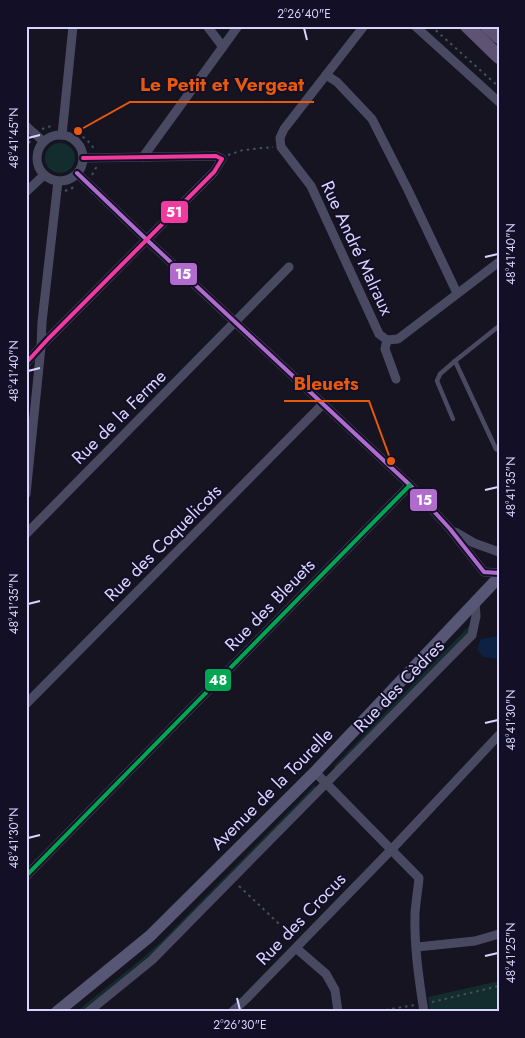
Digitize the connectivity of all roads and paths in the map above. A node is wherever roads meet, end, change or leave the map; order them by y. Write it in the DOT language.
graph roads {
  1 [pos="73,26"];
  2 [pos="207,26"];
  3 [pos="238,26"];
  4 [pos="364,26"];
  5 [pos="415,26"];
  6 [pos="432,26"];
  7 [pos="467,26"];
  8 [pos="487,26"];
  9 [pos="499,37"];
  10 [pos="223,46"];
  11 [pos="499,56"];
  12 [pos="326,75"];
  13 [pos="499,87"];
  14 [pos="499,102"];
  15 [pos="26,126"];
  16 [pos="62,135"];
  17 [pos="43,141"];
  18 [pos="281,147"];
  19 [pos="143,157"];
  20 [pos="26,158"];
  21 [pos="36,158"];
  22 [pos="83,158"];
  23 [pos="222,159"];
  24 [pos="77,173"];
  25 [pos="44,175"];
  26 [pos="58,181"];
  27 [pos="26,192"];
  28 [pos="147,240"];
  29 [pos="499,262"];
  30 [pos="290,267"];
  31 [pos="457,293"];
  32 [pos="235,322"];
  33 [pos="499,326"];
  34 [pos="387,340"];
  35 [pos="41,347"];
  36 [pos="455,361"];
  37 [pos="26,363"];
  38 [pos="396,379"];
  39 [pos="322,404"];
  40 [pos="453,419"];
  41 [pos="499,450"];
  42 [pos="410,485"];
  43 [pos="26,494"];
  44 [pos="450,529"];
  45 [pos="26,534"];
  46 [pos="499,552"];
  47 [pos="484,572"];
  48 [pos="499,575"];
  49 [pos="475,601"];
  50 [pos="461,616"];
  51 [pos="26,704"];
  52 [pos="499,735"];
  53 [pos="315,772"];
  54 [pos="326,783"];
  55 [pos="392,848"];
  56 [pos="26,876"];
  57 [pos="232,879"];
  58 [pos="499,934"];
  59 [pos="298,946"];
  60 [pos="417,947"];
  61 [pos="499,986"];
  62 [pos="424,1008"];
  63 [pos="57,1012"];
  64 [pos="88,1012"];
  65 [pos="232,1012"];
  66 [pos="338,1012"];
  67 [pos="373,1012"];
  1 -- 16 [label="street"];
  2 -- 10 [label="street"];
  3 -- 10 [label="street"];
  4 -- 12 [label="street"];
  5 -- 14 [label="street"];
  6 -- 13 [label="path"];
  7 -- 11 [label="main road"];
  8 -- 9 [label="main road"];
  10 -- 19 [label="street"];
  12 -- 18 [label="street"];
  12 -- 31 [label="street"];
  15 -- 17 [label="street"];
  16 -- 17 [label="street"];
  16 -- 22 [label="street"];
  17 -- 21 [label="street"];
  18 -- 23 [label="path"];
  18 -- 34 [label="street, Rue André Malraux"];
  19 -- 22 [label="street"];
  19 -- 23 [label="street"];
  20 -- 21 [label="street"];
  21 -- 25 [label="street"];
  22 -- 24 [label="street"];
  23 -- 28 [label="street"];
  24 -- 26 [label="street"];
  24 -- 28 [label="street"];
  25 -- 26 [label="street"];
  25 -- 27 [label="street"];
  26 -- 35 [label="street"];
  28 -- 32 [label="street"];
  28 -- 35 [label="street"];
  29 -- 31 [label="street, Rue André Malraux"];
  30 -- 32 [label="street, Rue de la Ferme"];
  31 -- 34 [label="street, Rue André Malraux"];
  32 -- 39 [label="street"];
  32 -- 45 [label="street, Rue de la Ferme"];
  33 -- 36 [label="lane"];
  34 -- 38 [label="street"];
  35 -- 37 [label="street"];
  35 -- 43 [label="street"];
  36 -- 40 [label="lane"];
  36 -- 41 [label="lane"];
  39 -- 42 [label="street"];
  39 -- 51 [label="street, Rue des Coquelicots"];
  42 -- 44 [label="street"];
  42 -- 56 [label="street, Rue des Bleuets"];
  44 -- 46 [label="street"];
  44 -- 47 [label="street"];
  47 -- 48 [label="street"];
  47 -- 50 [label="street"];
  48 -- 49 [label="main road, Avenue de la Tourelle"];
  49 -- 50 [label="main road, Avenue de la Tourelle"];
  49 -- 54 [label="street, Rue des Cèdres"];
  50 -- 53 [label="main road, Avenue de la Tourelle"];
  52 -- 55 [label="street, Rue des Crocus"];
  53 -- 54 [label="street"];
  53 -- 63 [label="main road, Avenue de la Tourelle"];
  54 -- 55 [label="street"];
  54 -- 57 [label="street, Rue des Cèdres"];
  55 -- 59 [label="street, Rue des Crocus"];
  55 -- 60 [label="street"];
  57 -- 59 [label="path"];
  57 -- 64 [label="street, Rue des Cèdres"];
  58 -- 60 [label="street"];
  59 -- 65 [label="street, Rue des Crocus"];
  59 -- 66 [label="street"];
  60 -- 62 [label="street"];
  61 -- 62 [label="path"];
  62 -- 67 [label="path"];
}
